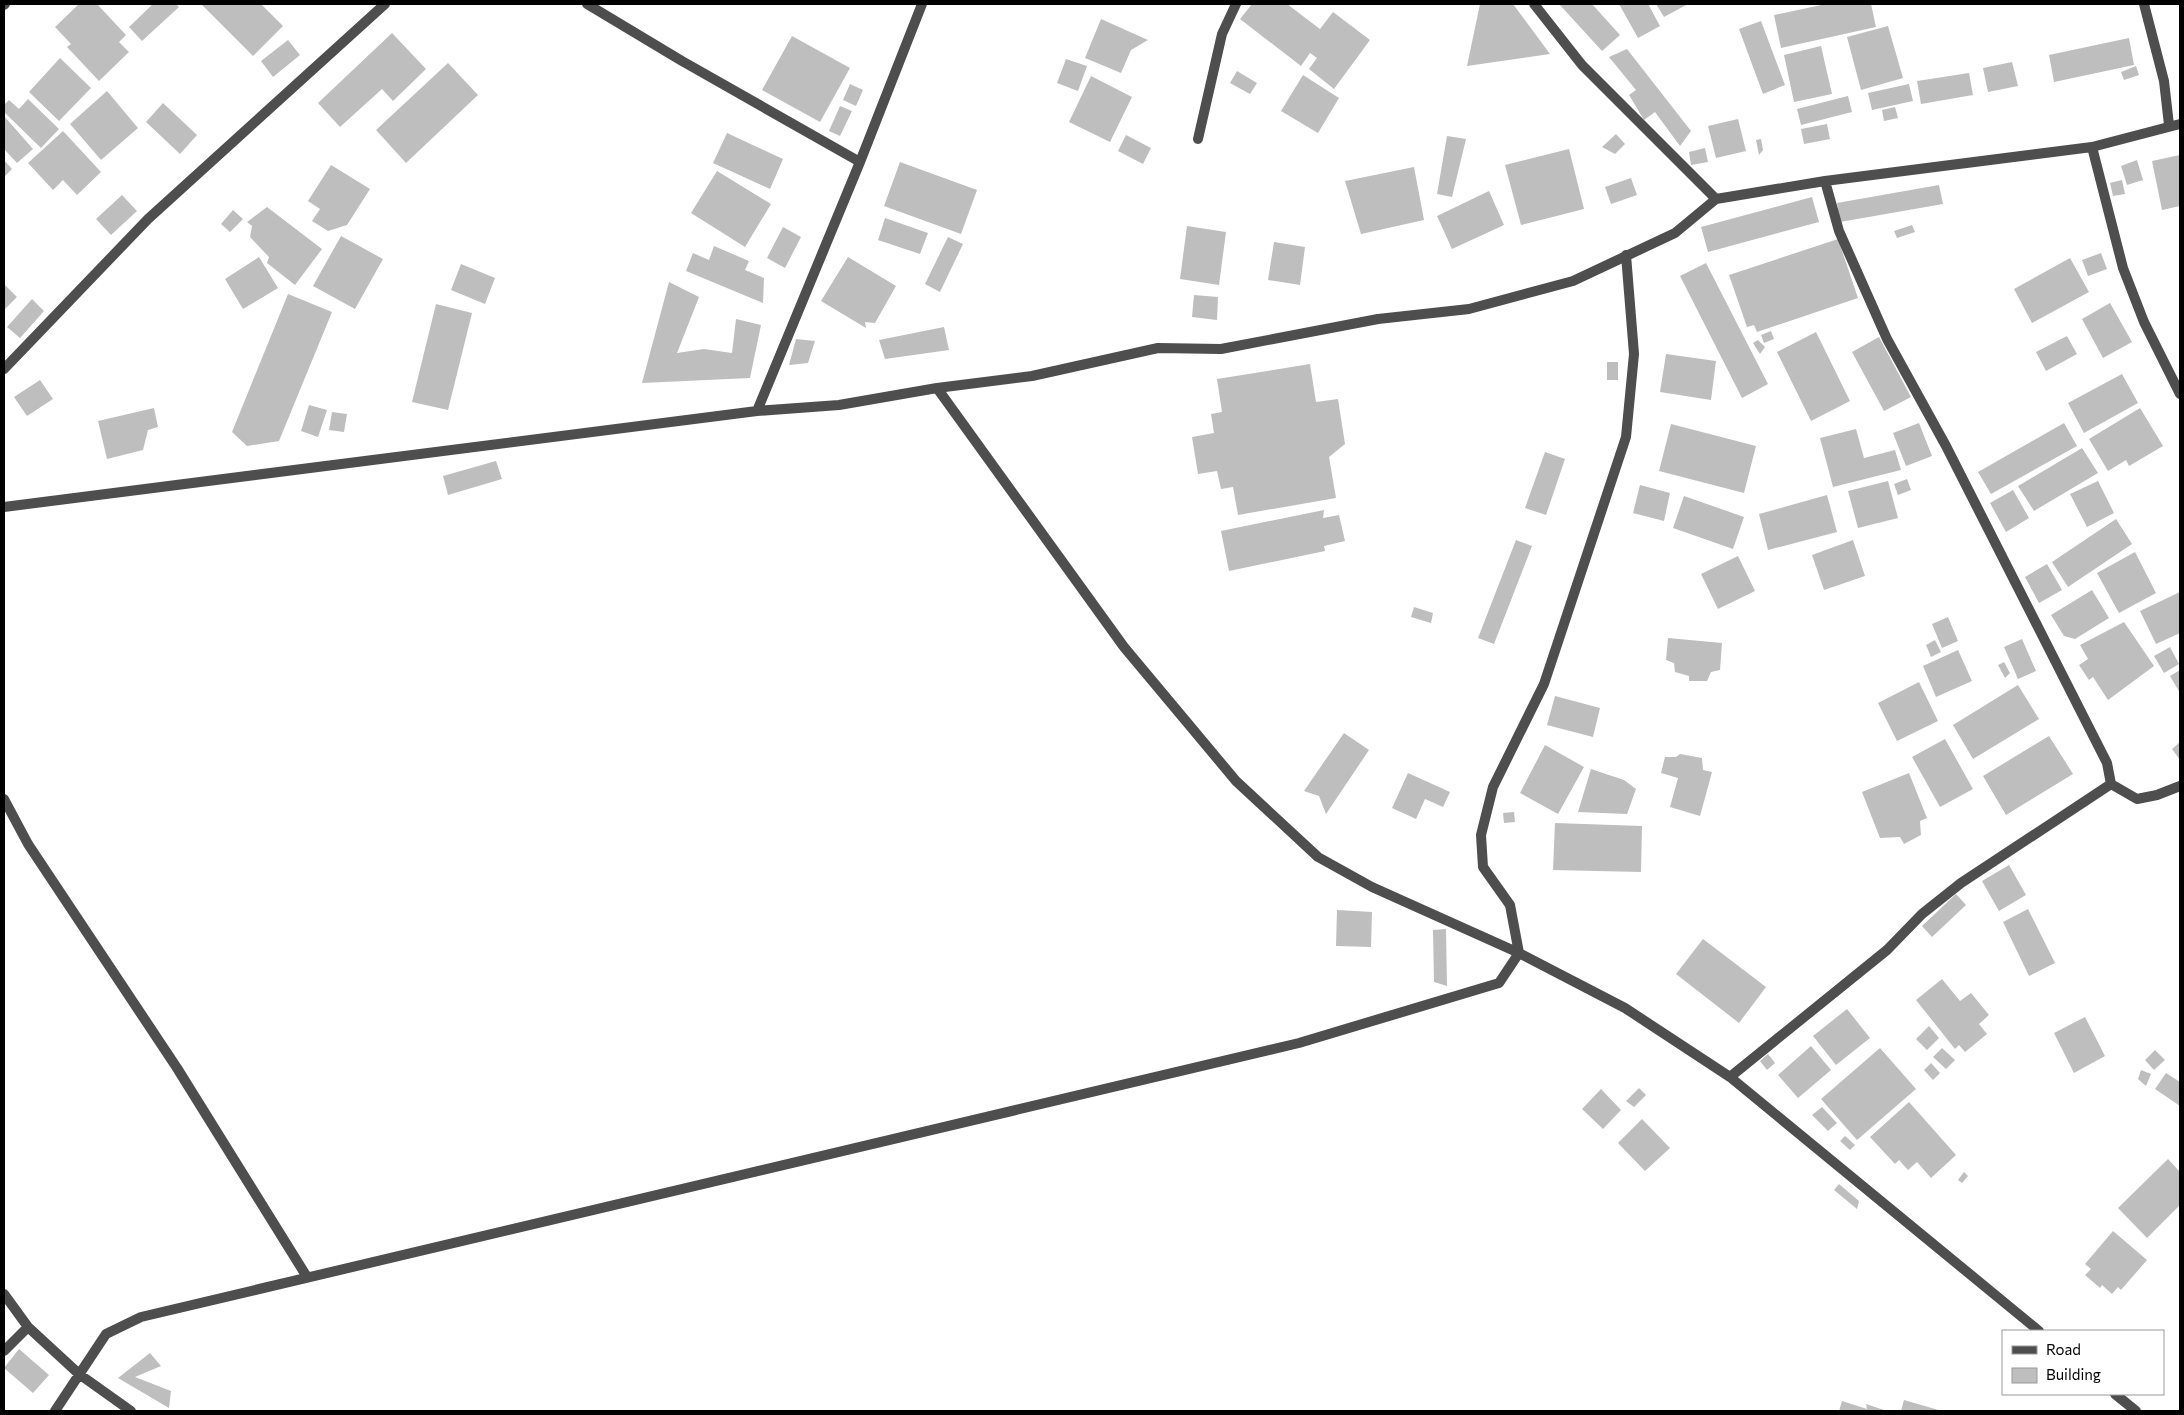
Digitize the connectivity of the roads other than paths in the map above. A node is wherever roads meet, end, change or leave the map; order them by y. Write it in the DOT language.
graph roads {
  1 [pos="385,4"];
  2 [pos="587,4"];
  3 [pos="922,4"];
  4 [pos="1236,4"];
  5 [pos="1534,4"];
  6 [pos="2144,4"];
  7 [pos="2180,124"];
  8 [pos="2169,125"];
  9 [pos="1198,139"];
  10 [pos="2092,147"];
  11 [pos="860,162"];
  12 [pos="1825,181"];
  13 [pos="1716,199"];
  14 [pos="1626,256"];
  15 [pos="4,369"];
  16 [pos="937,388"];
  17 [pos="2180,394"];
  18 [pos="757,411"];
  19 [pos="4,506"];
  20 [pos="2111,784"];
  21 [pos="2180,786"];
  22 [pos="4,799"];
  23 [pos="1519,953"];
  24 [pos="1730,1077"];
  25 [pos="307,1277"];
  26 [pos="4,1294"];
  27 [pos="28,1328"];
  28 [pos="2038,1330"];
  29 [pos="4,1351"];
  30 [pos="79,1374"];
  31 [pos="2115,1395"];
  32 [pos="55,1411"];
  33 [pos="131,1411"];
  34 [pos="2136,1411"];
  1 -- 15 [label="street"];
  2 -- 11 [label="street"];
  3 -- 11 [label="street"];
  4 -- 9 [label="street"];
  5 -- 13 [label="street"];
  6 -- 8 [label="street"];
  7 -- 8 [label="street"];
  8 -- 10 [label="street"];
  10 -- 12 [label="street"];
  10 -- 17 [label="street"];
  11 -- 18 [label="street"];
  12 -- 13 [label="street"];
  12 -- 20 [label="street"];
  13 -- 14 [label="street"];
  14 -- 16 [label="street"];
  14 -- 23 [label="street"];
  16 -- 18 [label="street"];
  16 -- 23 [label="street"];
  18 -- 19 [label="street"];
  20 -- 21 [label="street"];
  20 -- 24 [label="street"];
  22 -- 25 [label="street"];
  23 -- 24 [label="street"];
  23 -- 25 [label="street"];
  24 -- 28 [label="street"];
  25 -- 30 [label="street"];
  26 -- 27 [label="street"];
  27 -- 29 [label="street"];
  27 -- 30 [label="street"];
  30 -- 32 [label="street"];
  30 -- 33 [label="street"];
  31 -- 34 [label="street"];
}
